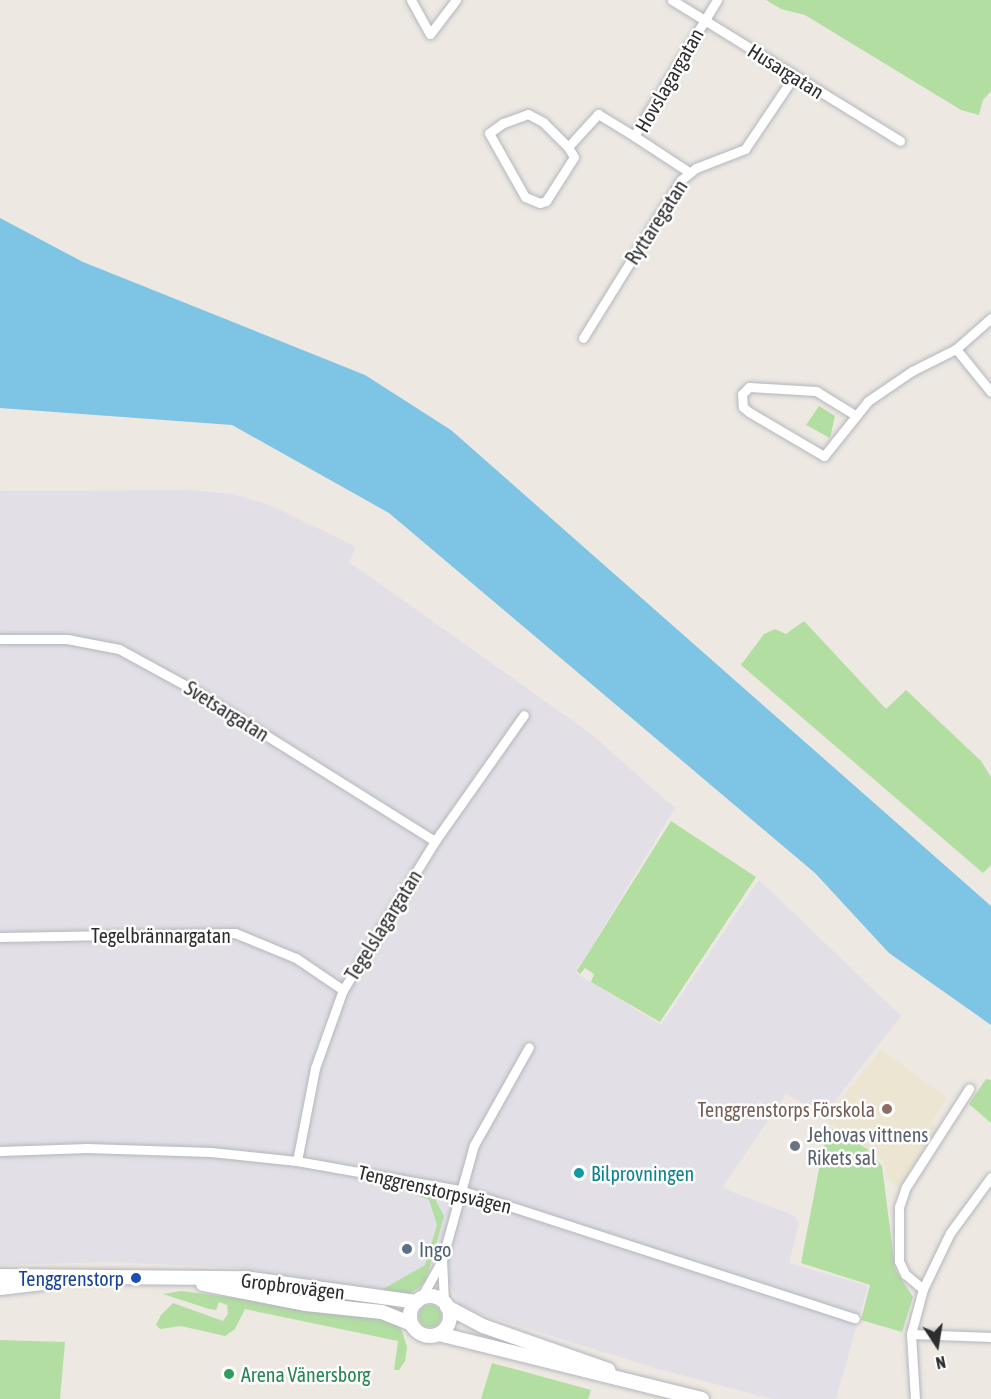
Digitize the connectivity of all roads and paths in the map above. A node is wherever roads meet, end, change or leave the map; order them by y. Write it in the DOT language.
graph roads {
  1 [pos="411,0"];
  2 [pos="456,0"];
  3 [pos="672,0"];
  4 [pos="717,0"];
  5 [pos="704,19"];
  6 [pos="794,76"];
  7 [pos="634,136"];
  8 [pos="900,141"];
  9 [pos="568,147"];
  10 [pos="688,172"];
  11 [pos="991,318"];
  12 [pos="584,338"];
  13 [pos="956,349"];
  14 [pos="991,392"];
  15 [pos="855,415"];
  16 [pos="0,639"];
  17 [pos="524,715"];
  18 [pos="435,841"];
  19 [pos="0,937"];
  20 [pos="343,990"];
  21 [pos="530,1047"];
  22 [pos="969,1089"];
  23 [pos="0,1151"];
  24 [pos="297,1161"];
  25 [pos="991,1178"];
  26 [pos="460,1190"];
  27 [pos="442,1260"];
  28 [pos="0,1276"];
  29 [pos="78,1278"];
  30 [pos="169,1278"];
  31 [pos="0,1288"];
  32 [pos="923,1289"];
  33 [pos="418,1300"];
  34 [pos="446,1304"];
  35 [pos="855,1318"];
  36 [pos="411,1324"];
  37 [pos="439,1334"];
  38 [pos="911,1334"];
  39 [pos="991,1337"];
  40 [pos="624,1377"];
  41 [pos="702,1399"];
  42 [pos="915,1399"];
  1 -- 2 [label="street"];
  3 -- 5 [label="street, Husargatan"];
  4 -- 5 [label="street, Hovslagargatan"];
  5 -- 6 [label="street, Husargatan"];
  5 -- 7 [label="street, Hovslagargatan"];
  6 -- 8 [label="street, Husargatan"];
  6 -- 10 [label="street, Ryttaregatan"];
  7 -- 9 [label="street"];
  7 -- 10 [label="street, Hovslagargatan"];
  9 -- 9 [label="street"];
  10 -- 12 [label="street, Ryttaregatan"];
  11 -- 13 [label="street"];
  13 -- 14 [label="street"];
  13 -- 15 [label="street"];
  15 -- 15 [label="street"];
  16 -- 18 [label="street, Svetsargatan"];
  17 -- 18 [label="street, Tegelslagargatan"];
  18 -- 20 [label="street, Tegelslagargatan"];
  19 -- 20 [label="street, Tegelbrännargatan"];
  20 -- 24 [label="street, Tegelslagargatan"];
  21 -- 26 [label="street"];
  22 -- 32 [label="street"];
  23 -- 24 [label="street, Tenggrenstorpsvägen"];
  24 -- 26 [label="street, Tenggrenstorpsvägen"];
  25 -- 32 [label="street"];
  26 -- 27 [label="street"];
  26 -- 35 [label="street, Tenggrenstorpsvägen"];
  27 -- 33 [label="street"];
  27 -- 34 [label="street"];
  28 -- 29 [label="street, Gropbrovägen"];
  29 -- 30 [label="street, Gropbrovägen"];
  29 -- 31 [label="street, Gropbrovägen"];
  30 -- 33 [label="street, Gropbrovägen"];
  30 -- 36 [label="street, Gropbrovägen"];
  32 -- 38 [label="street"];
  33 -- 34 [label="street"];
  33 -- 36 [label="street"];
  34 -- 37 [label="street"];
  34 -- 40 [label="street"];
  36 -- 37 [label="street"];
  37 -- 40 [label="street"];
  38 -- 39 [label="street"];
  38 -- 42 [label="street"];
  40 -- 41 [label="street"];
}
